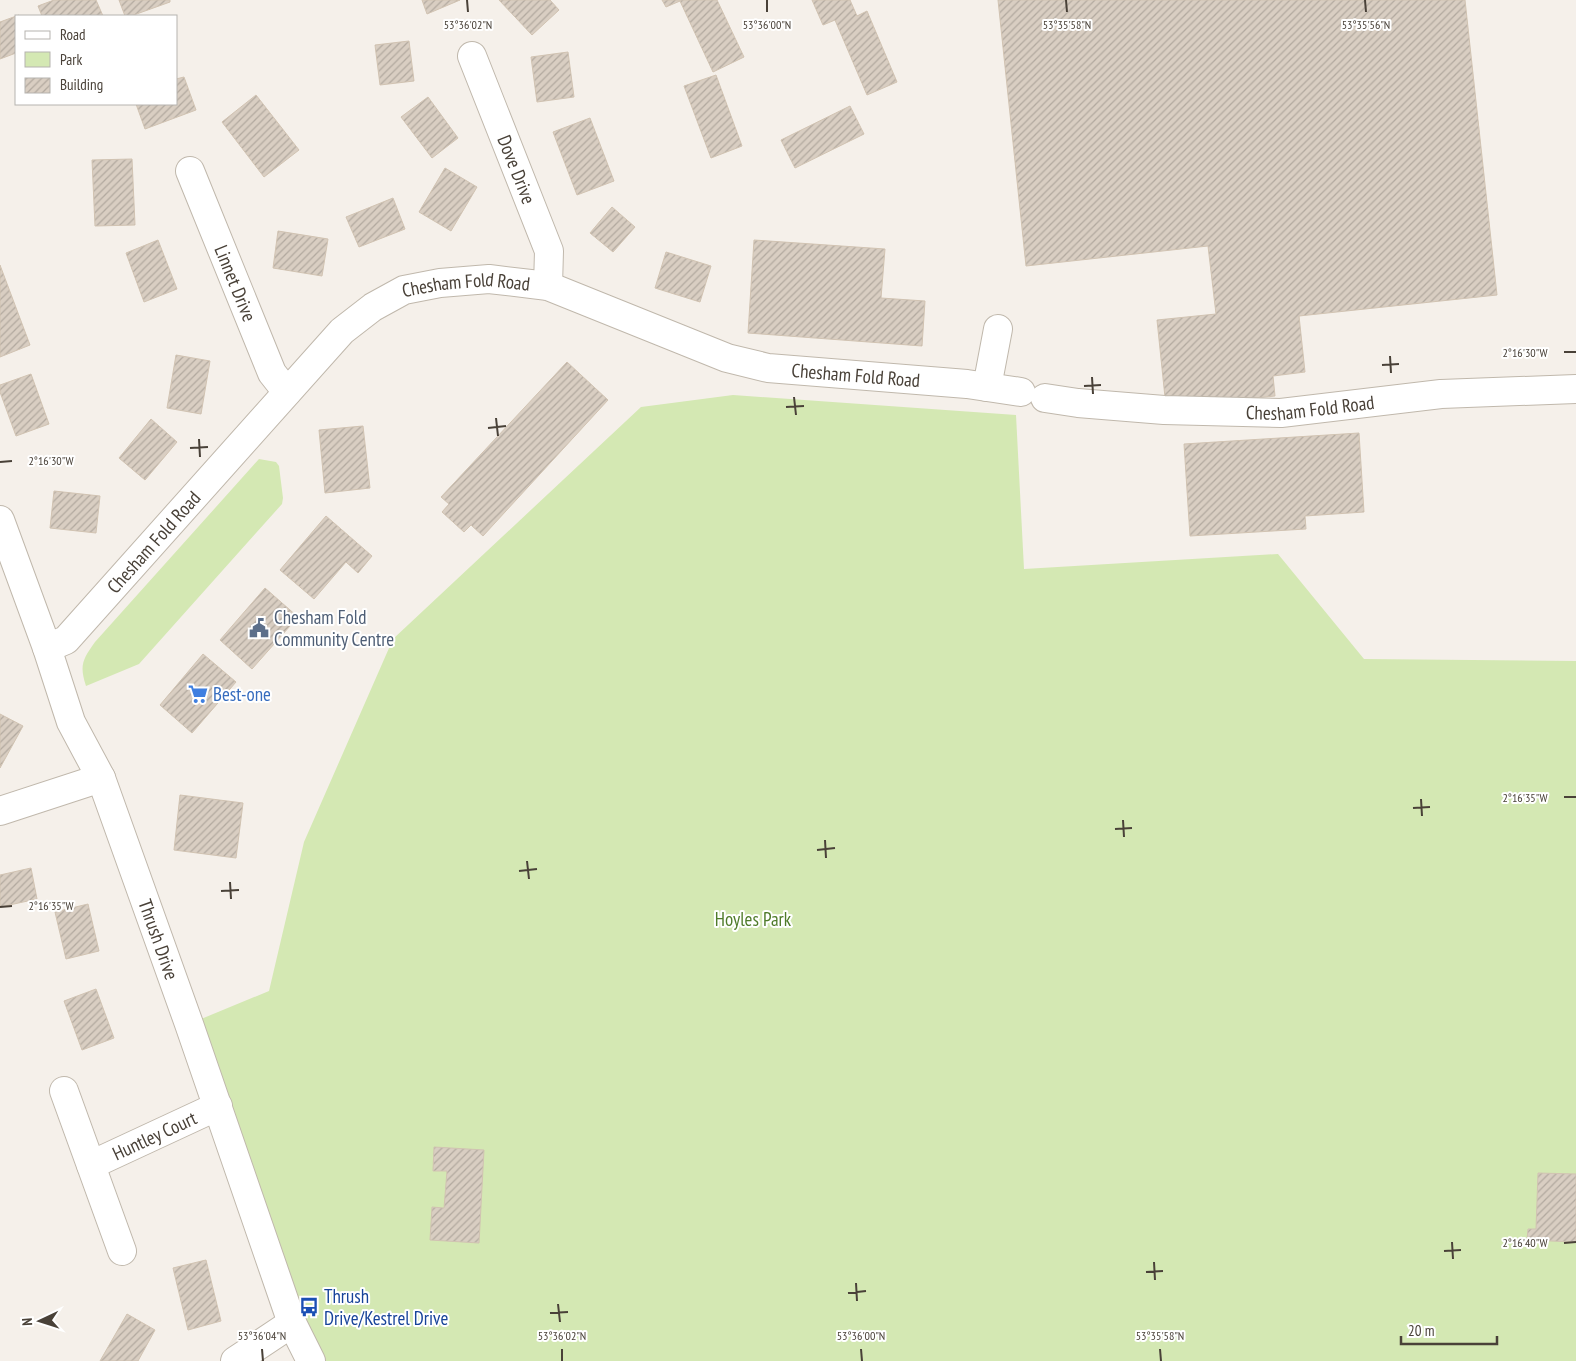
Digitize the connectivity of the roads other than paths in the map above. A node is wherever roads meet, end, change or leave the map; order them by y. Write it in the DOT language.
graph roads {
  1 [pos="472,56"];
  2 [pos="190,171"];
  3 [pos="548,286"];
  4 [pos="998,329"];
  5 [pos="987,387"];
  6 [pos="1576,389"];
  7 [pos="288,392"];
  8 [pos="0,520"];
  9 [pos="47,648"];
  10 [pos="101,778"];
  11 [pos="0,811"];
  12 [pos="64,1091"];
  13 [pos="218,1106"];
  14 [pos="90,1165"];
  15 [pos="122,1252"];
  16 [pos="292,1323"];
  17 [pos="235,1361"];
  18 [pos="311,1361"];
  1 -- 3 [label="street, Dove Drive"];
  2 -- 7 [label="street, Linnet Drive"];
  3 -- 5 [label="street, Chesham Fold Road"];
  3 -- 7 [label="street, Chesham Fold Road"];
  4 -- 5 [label="street"];
  5 -- 6 [label="street, Chesham Fold Road"];
  7 -- 9 [label="street, Chesham Fold Road"];
  8 -- 9 [label="street, Thrush Drive"];
  9 -- 10 [label="street, Thrush Drive"];
  10 -- 11 [label="street"];
  10 -- 13 [label="street, Thrush Drive"];
  12 -- 14 [label="street, Huntley Court"];
  13 -- 14 [label="street, Huntley Court"];
  13 -- 16 [label="street, Thrush Drive"];
  14 -- 15 [label="street, Huntley Court"];
  16 -- 17 [label="street"];
  16 -- 18 [label="street, Thrush Drive"];
}
